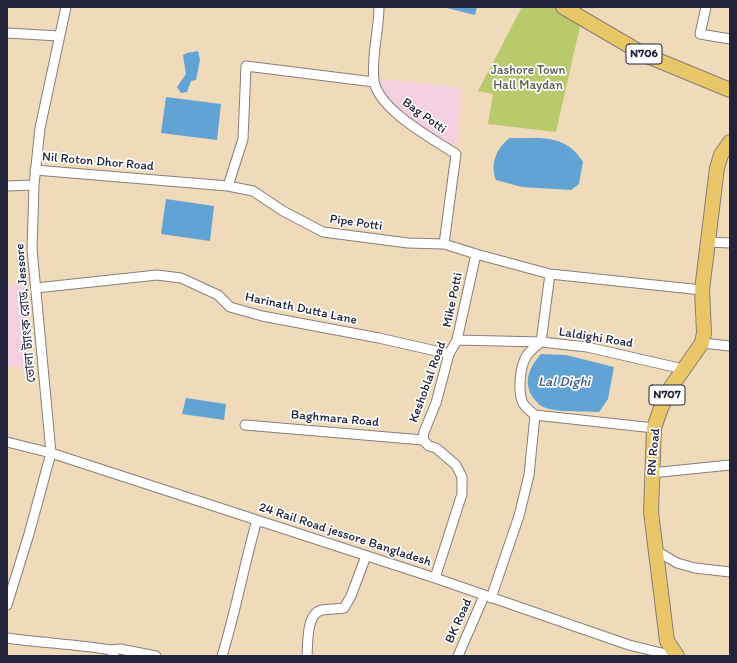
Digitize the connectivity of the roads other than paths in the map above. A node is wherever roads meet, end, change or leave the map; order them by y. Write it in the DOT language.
graph roads {
  1 [pos="66,7"];
  2 [pos="379,7"];
  3 [pos="563,7"];
  4 [pos="706,7"];
  5 [pos="7,33"];
  6 [pos="59,36"];
  7 [pos="730,39"];
  8 [pos="374,82"];
  9 [pos="730,90"];
  10 [pos="730,142"];
  11 [pos="725,159"];
  12 [pos="35,170"];
  13 [pos="34,184"];
  14 [pos="7,186"];
  15 [pos="228,186"];
  16 [pos="708,242"];
  17 [pos="730,243"];
  18 [pos="444,244"];
  19 [pos="476,254"];
  20 [pos="550,274"];
  21 [pos="36,288"];
  22 [pos="702,290"];
  23 [pos="457,340"];
  24 [pos="541,342"];
  25 [pos="702,343"];
  26 [pos="730,346"];
  27 [pos="449,354"];
  28 [pos="682,369"];
  29 [pos="535,414"];
  30 [pos="245,424"];
  31 [pos="654,428"];
  32 [pos="423,440"];
  33 [pos="7,442"];
  34 [pos="51,453"];
  35 [pos="730,465"];
  36 [pos="651,473"];
  37 [pos="257,520"];
  38 [pos="655,550"];
  39 [pos="366,556"];
  40 [pos="730,572"];
  41 [pos="436,578"];
  42 [pos="488,597"];
  43 [pos="7,605"];
  44 [pos="7,638"];
  45 [pos="112,653"];
  46 [pos="156,656"];
  47 [pos="222,656"];
  48 [pos="307,656"];
  49 [pos="458,656"];
  50 [pos="676,656"];
  1 -- 6 [label="street, Nil Roton Dhor Road"];
  2 -- 8 [label="street, Bag Potti"];
  3 -- 9 [label="highway, N706"];
  4 -- 7 [label="street"];
  5 -- 6 [label="street"];
  6 -- 12 [label="street, Nil Roton Dhor Road"];
  8 -- 15 [label="street"];
  8 -- 18 [label="street, Bag Potti"];
  10 -- 11 [label="highway"];
  11 -- 16 [label="highway"];
  12 -- 13 [label="street, ভোলা ট্যাংক রোড, Jessore"];
  12 -- 15 [label="street, Nil Roton Dhor Road"];
  13 -- 14 [label="street"];
  13 -- 21 [label="street, ভোলা ট্যাংক রোড, Jessore"];
  15 -- 18 [label="street, Pipe Potti"];
  16 -- 17 [label="street"];
  16 -- 22 [label="highway"];
  18 -- 19 [label="street, Pipe Potti"];
  19 -- 20 [label="street, Pipe Potti"];
  19 -- 23 [label="street, Mike Potti"];
  20 -- 22 [label="street, Pipe Potti"];
  20 -- 24 [label="street"];
  21 -- 27 [label="street, Harinath Dutta Lane"];
  21 -- 34 [label="street, ভোলা ট্যাংক রোড, Jessore"];
  22 -- 25 [label="highway"];
  23 -- 24 [label="street, Mike Potti"];
  23 -- 27 [label="street, Keshoblal Road"];
  24 -- 28 [label="street, Laldighi Road"];
  24 -- 29 [label="street, Laldighi Road"];
  25 -- 26 [label="street"];
  25 -- 28 [label="highway, RN Road / N707"];
  27 -- 32 [label="street, Keshoblal Road"];
  28 -- 31 [label="highway, RN Road / N707"];
  29 -- 31 [label="street"];
  29 -- 42 [label="street, BK Road"];
  30 -- 32 [label="street, Baghmara Road"];
  31 -- 36 [label="highway, RN Road / N707"];
  32 -- 41 [label="street, Keshoblal Road"];
  33 -- 34 [label="street, 24 Rail Road jessore Bangladesh"];
  34 -- 37 [label="street, 24 Rail Road jessore Bangladesh"];
  34 -- 43 [label="street, ভোলা ট্যাংক রোড, Jessore"];
  35 -- 36 [label="street"];
  36 -- 38 [label="highway, RN Road / N707"];
  37 -- 39 [label="street, 24 Rail Road jessore Bangladesh"];
  37 -- 47 [label="street"];
  38 -- 40 [label="street"];
  38 -- 50 [label="highway, RN Road / N707"];
  39 -- 41 [label="street, 24 Rail Road jessore Bangladesh"];
  39 -- 48 [label="street"];
  41 -- 42 [label="street, 24 Rail Road jessore Bangladesh"];
  42 -- 49 [label="street, BK Road"];
  42 -- 50 [label="street, 24 Rail Road jessore Bangladesh"];
  44 -- 45 [label="street"];
  45 -- 46 [label="street"];
}
